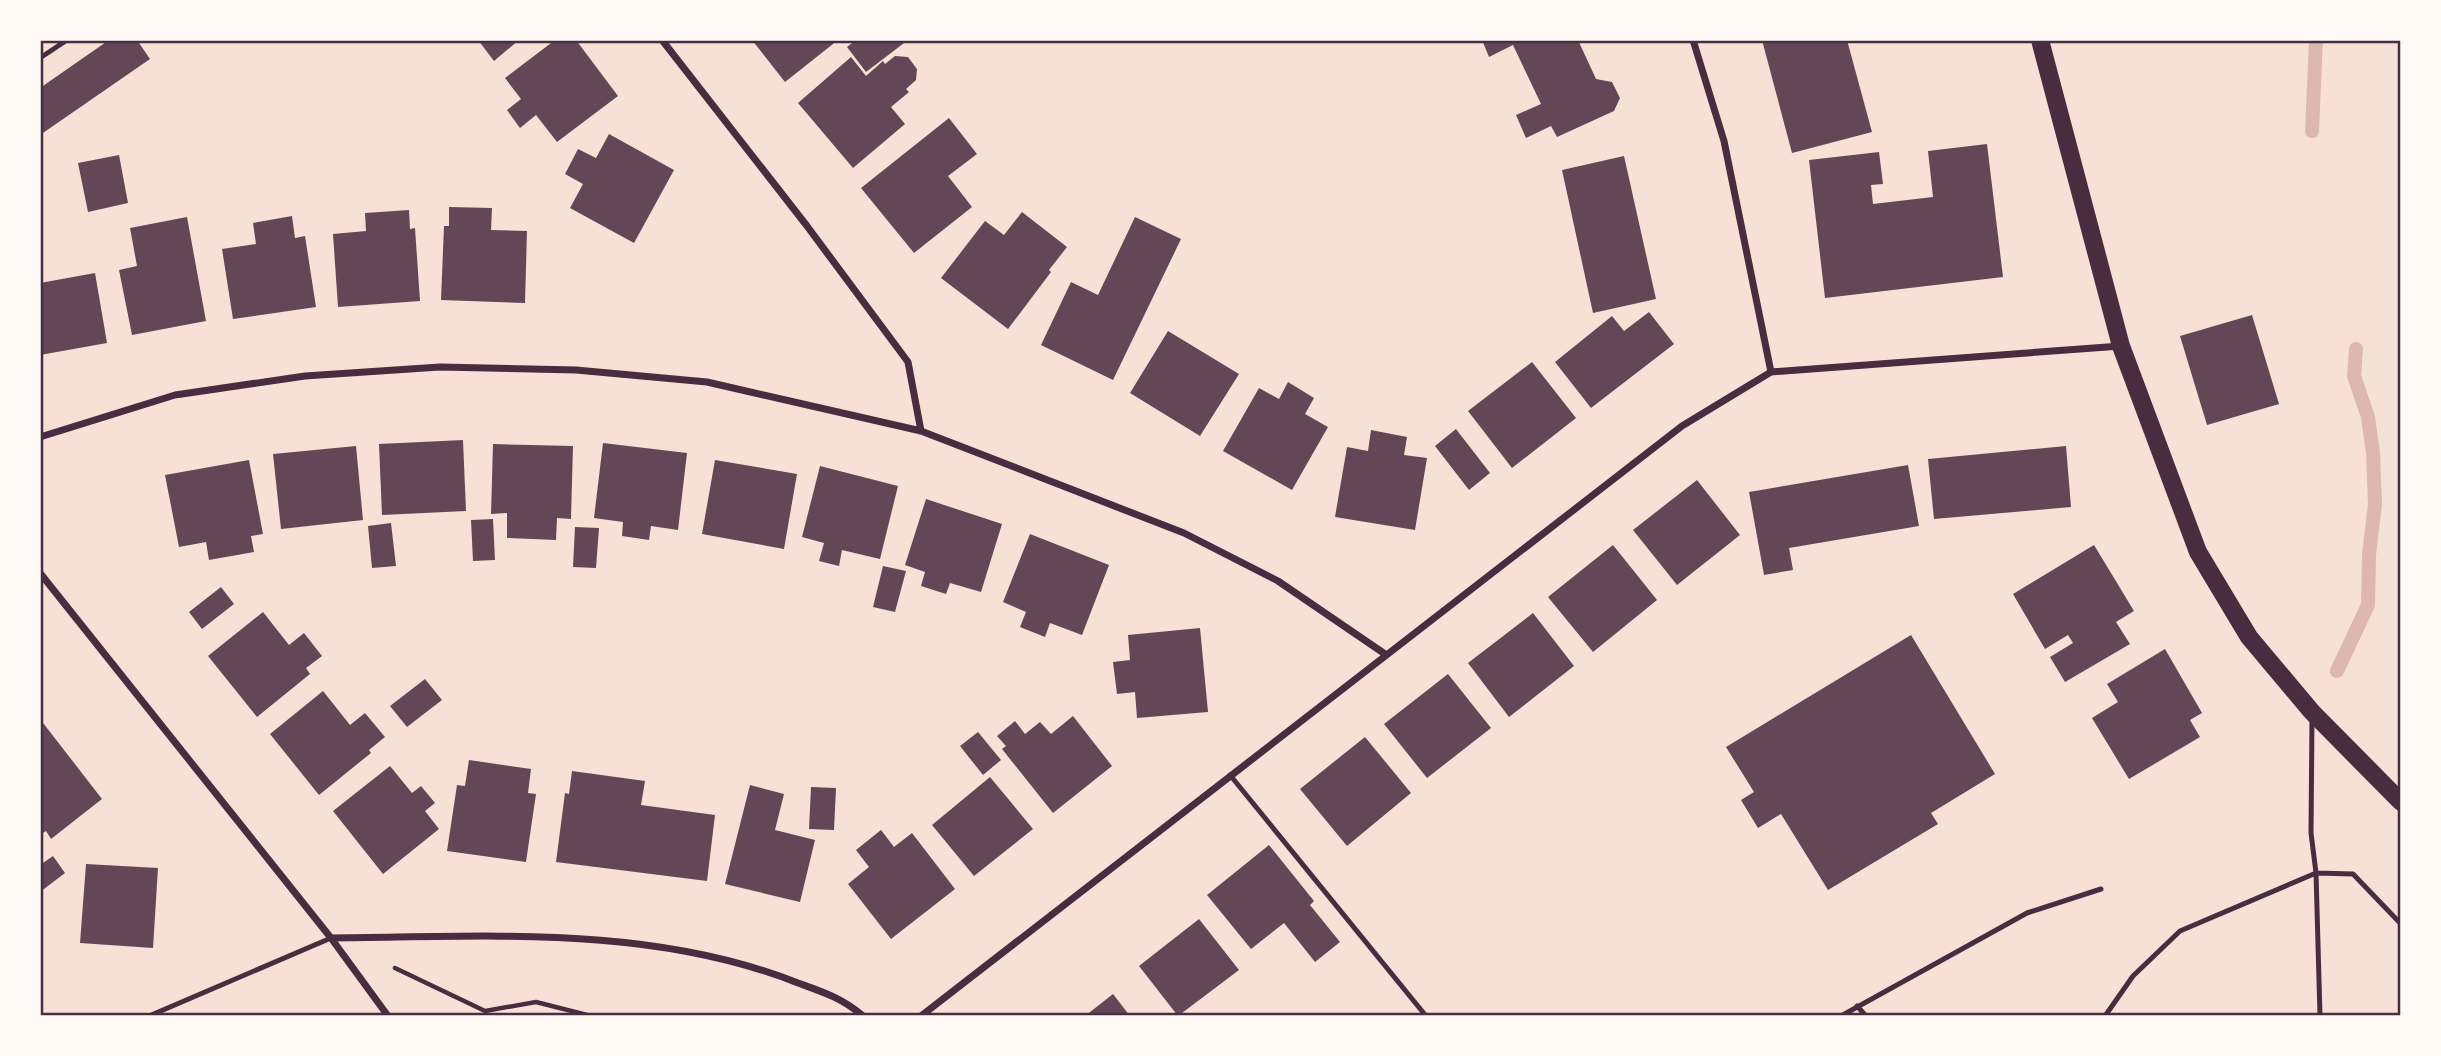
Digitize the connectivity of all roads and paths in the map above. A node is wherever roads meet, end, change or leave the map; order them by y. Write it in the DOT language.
graph roads {
  1 [pos="67,40"];
  2 [pos="662,40"];
  3 [pos="1693,40"];
  4 [pos="2040,40"];
  5 [pos="40,58"];
  6 [pos="2121,346"];
  7 [pos="1771,372"];
  8 [pos="921,431"];
  9 [pos="40,437"];
  10 [pos="40,573"];
  11 [pos="1385,654"];
  12 [pos="2312,712"];
  13 [pos="1230,775"];
  14 [pos="2401,802"];
  15 [pos="2316,873"];
  16 [pos="2101,889"];
  17 [pos="2401,924"];
  18 [pos="331,938"];
  19 [pos="390,966"];
  20 [pos="1857,1006"];
  21 [pos="485,1013"];
  22 [pos="149,1016"];
  23 [pos="388,1016"];
  24 [pos="591,1016"];
  25 [pos="863,1016"];
  26 [pos="921,1016"];
  27 [pos="1426,1016"];
  28 [pos="1840,1016"];
  29 [pos="1866,1016"];
  30 [pos="2105,1016"];
  31 [pos="2320,1016"];
  1 -- 5 [label="lane"];
  2 -- 8 [label="street"];
  3 -- 7 [label="street"];
  4 -- 6 [label="main road"];
  6 -- 7 [label="street"];
  6 -- 12 [label="main road"];
  7 -- 11 [label="street"];
  8 -- 9 [label="street"];
  8 -- 11 [label="street"];
  10 -- 18 [label="street"];
  11 -- 13 [label="street"];
  12 -- 14 [label="main road"];
  12 -- 15 [label="lane"];
  13 -- 26 [label="street"];
  13 -- 27 [label="lane"];
  15 -- 17 [label="lane"];
  15 -- 30 [label="lane"];
  15 -- 31 [label="lane"];
  16 -- 20 [label="lane"];
  18 -- 22 [label="lane"];
  18 -- 23 [label="street"];
  18 -- 25 [label="street"];
  19 -- 21 [label="path"];
  20 -- 28 [label="lane"];
  20 -- 29 [label="lane"];
  21 -- 24 [label="path"];
}
